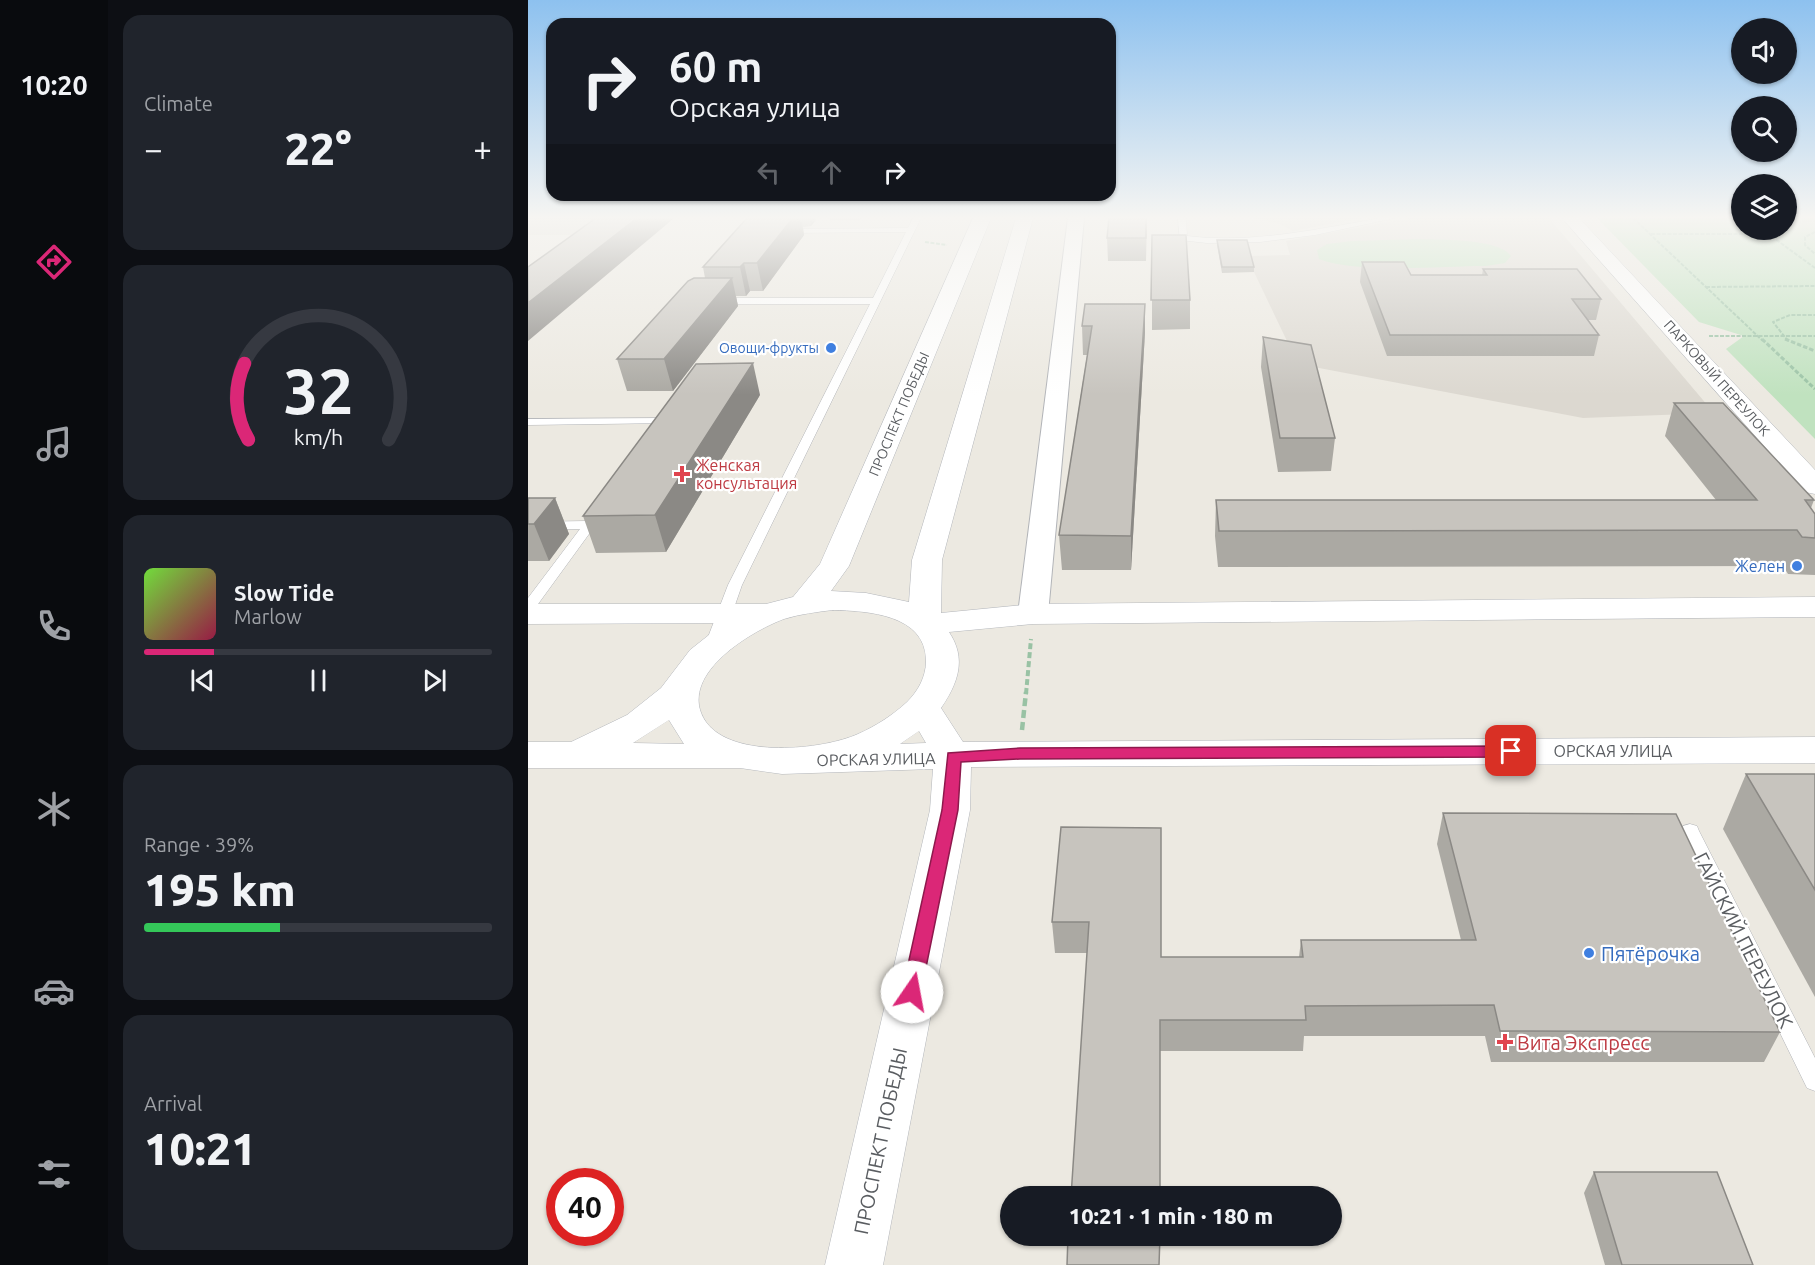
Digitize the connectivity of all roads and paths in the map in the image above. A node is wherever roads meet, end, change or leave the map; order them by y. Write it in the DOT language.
graph roads {
  1 [pos="888,277"];
  2 [pos="957,277"];
  3 [pos="1008,277"];
  4 [pos="1070,277"];
  5 [pos="1625,277"];
  6 [pos="1697,277"];
  7 [pos="1706,286"];
  8 [pos="1815,286"];
  9 [pos="710,301"];
  10 [pos="876,301"];
  11 [pos="1815,315"];
  12 [pos="1679,336"];
  13 [pos="1759,336"];
  14 [pos="1779,336"];
  15 [pos="1815,336"];
  16 [pos="1815,351"];
  17 [pos="1815,389"];
  18 [pos="667,421"];
  19 [pos="528,422"];
  20 [pos="1815,486"];
  21 [pos="610,497"];
  22 [pos="589,525"];
  23 [pos="528,526"];
  24 [pos="804,604"];
  25 [pos="1815,607"];
  26 [pos="528,608"];
  27 [pos="1033,614"];
  28 [pos="528,615"];
  29 [pos="926,624"];
  30 [pos="718,629"];
  31 [pos="685,684"];
  32 [pos="923,707"];
  33 [pos="1815,750"];
  34 [pos="1020,753"];
  35 [pos="528,755"];
  36 [pos="572,755"];
  37 [pos="953,757"];
  38 [pos="746,758"];
  39 [pos="800,760"];
  40 [pos="1690,831"];
  41 [pos="1815,1081"];
  42 [pos="854,1265"];
  1 -- 10 [label="lane"];
  2 -- 24 [label="street, ПРОСПЕКТ ПОБЕДЫ"];
  3 -- 29 [label="street"];
  4 -- 27 [label="street"];
  5 -- 12 [label="street, ПАРКОВЫЙ ПЕРЕУЛОК"];
  6 -- 7 [label="path"];
  7 -- 8 [label="path"];
  7 -- 13 [label="path"];
  9 -- 10 [label="lane"];
  10 -- 30 [label="lane"];
  11 -- 14 [label="path"];
  12 -- 13 [label="path"];
  12 -- 20 [label="street, ПАРКОВЫЙ ПЕРЕУЛОК"];
  13 -- 14 [label="path"];
  13 -- 17 [label="path"];
  14 -- 15 [label="path"];
  14 -- 16 [label="path"];
  18 -- 19 [label="lane"];
  21 -- 22 [label="lane"];
  22 -- 23 [label="lane"];
  22 -- 26 [label="lane"];
  24 -- 29 [label="street"];
  24 -- 30 [label="street"];
  25 -- 27 [label="street"];
  27 -- 29 [label="street"];
  27 -- 34 [label="path"];
  28 -- 30 [label="street"];
  29 -- 32 [label="street"];
  30 -- 31 [label="street"];
  31 -- 36 [label="street"];
  31 -- 38 [label="street"];
  32 -- 37 [label="street"];
  32 -- 39 [label="street"];
  33 -- 34 [label="street, ОРСКАЯ УЛИЦА"];
  34 -- 37 [label="street, ОРСКАЯ УЛИЦА"];
  35 -- 36 [label="street"];
  36 -- 38 [label="street"];
  37 -- 39 [label="street, ОРСКАЯ УЛИЦА"];
  37 -- 42 [label="street, ПРОСПЕКТ ПОБЕДЫ"];
  38 -- 39 [label="street"];
  40 -- 41 [label="lane, ГАЙСКИЙ ПЕРЕУЛОК"];
}
